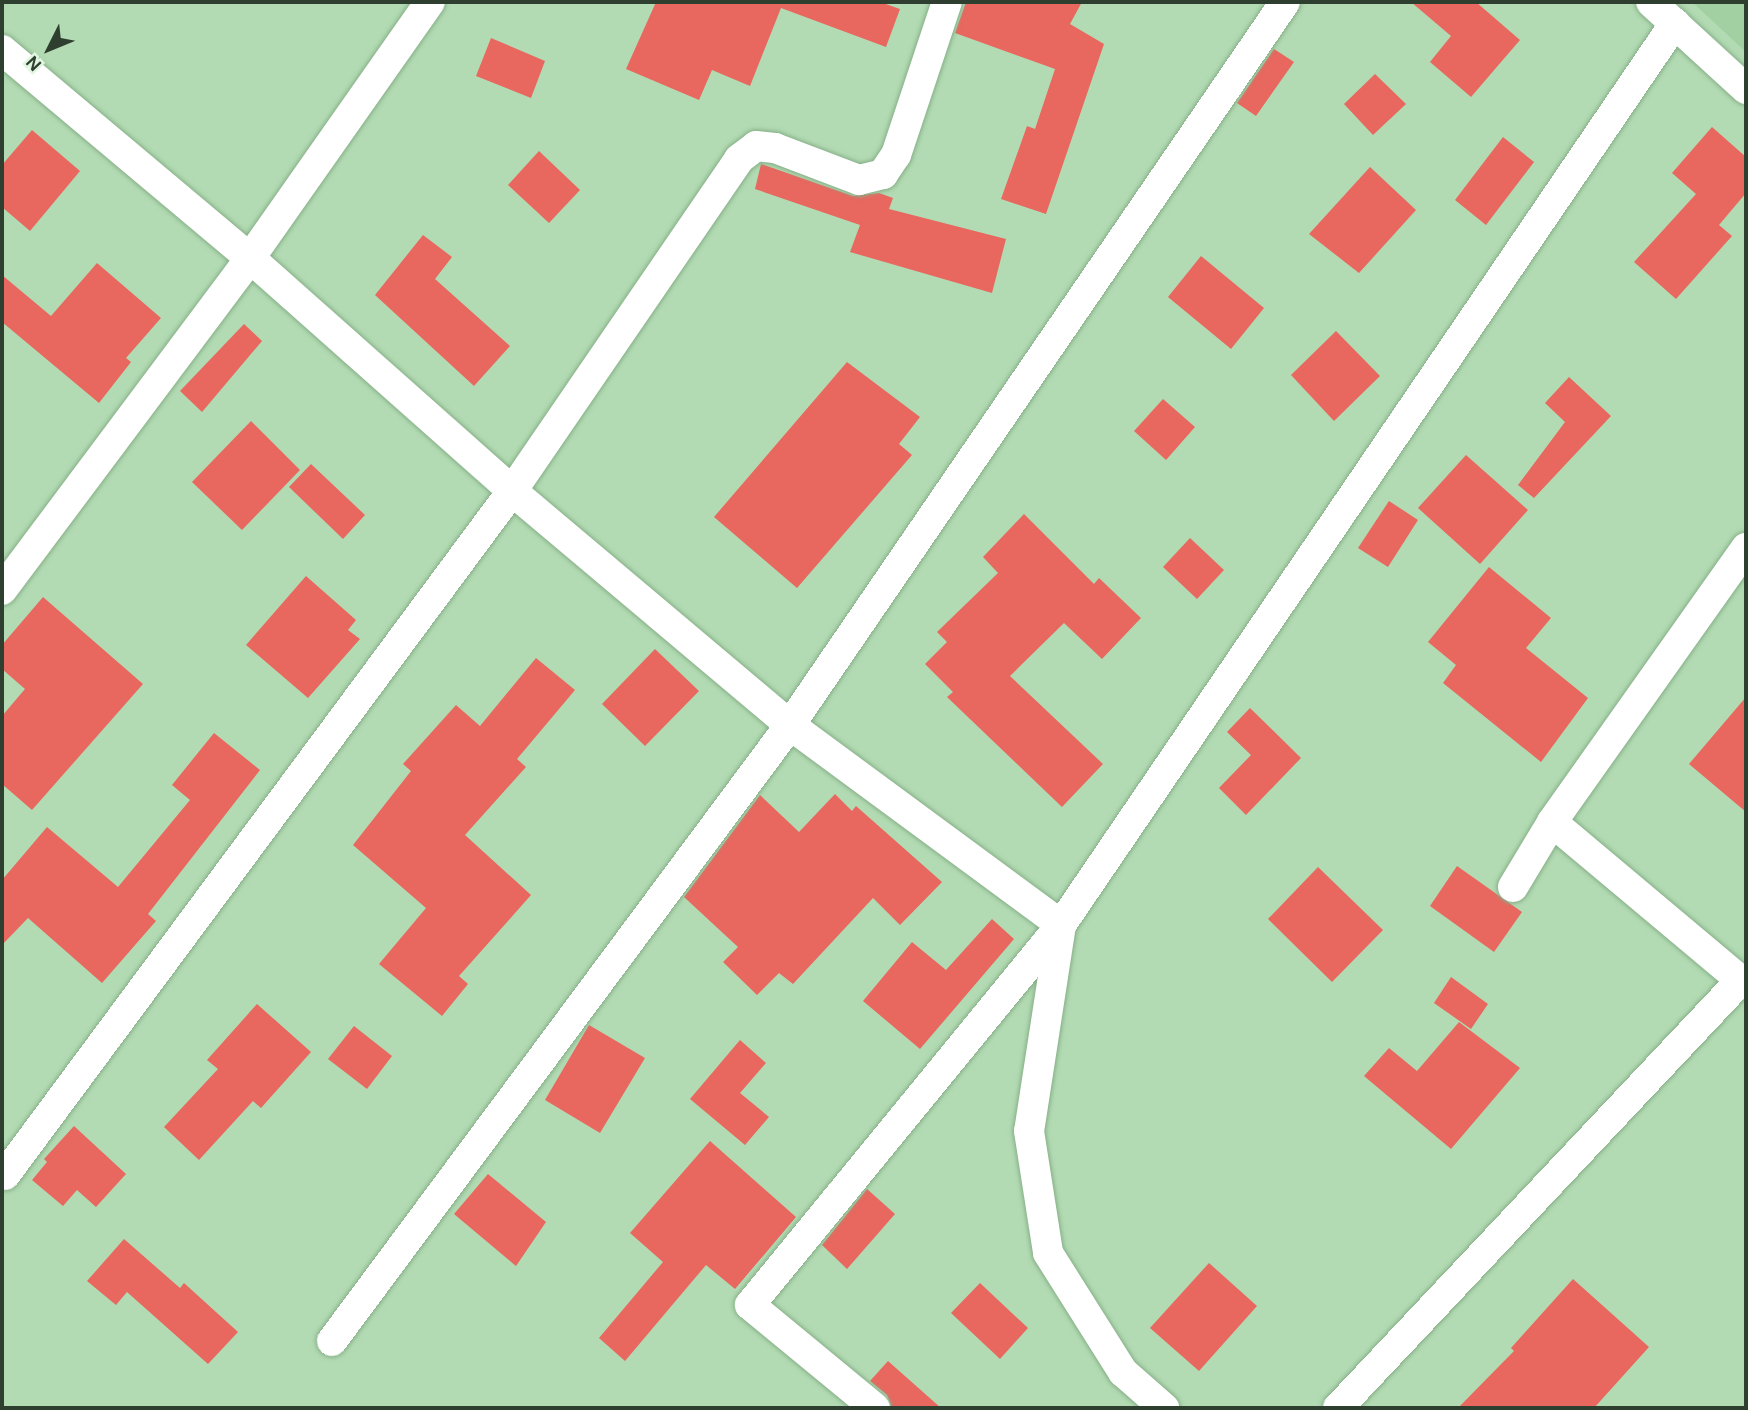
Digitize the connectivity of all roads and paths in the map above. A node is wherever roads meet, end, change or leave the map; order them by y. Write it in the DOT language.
graph roads {
  1 [pos="430,2"];
  2 [pos="947,2"];
  3 [pos="1285,2"];
  4 [pos="1651,2"];
  5 [pos="1675,23"];
  6 [pos="2,50"];
  7 [pos="1746,89"];
  8 [pos="250,258"];
  9 [pos="512,491"];
  10 [pos="1746,548"];
  11 [pos="2,590"];
  12 [pos="790,725"];
  13 [pos="1552,822"];
  14 [pos="1513,887"];
  15 [pos="1061,925"];
  16 [pos="1744,983"];
  17 [pos="5,1175"];
  18 [pos="332,1341"];
  19 [pos="875,1408"];
  20 [pos="1164,1408"];
  21 [pos="1338,1408"];
  1 -- 8 [label="street"];
  2 -- 9 [label="street"];
  3 -- 12 [label="street"];
  4 -- 5 [label="street"];
  5 -- 7 [label="street"];
  5 -- 15 [label="street"];
  6 -- 8 [label="street"];
  8 -- 9 [label="street"];
  8 -- 11 [label="street"];
  9 -- 12 [label="street"];
  9 -- 17 [label="street"];
  10 -- 13 [label="street"];
  12 -- 15 [label="street"];
  12 -- 18 [label="street"];
  13 -- 14 [label="street"];
  13 -- 16 [label="street"];
  15 -- 19 [label="street"];
  15 -- 20 [label="street"];
  16 -- 21 [label="street"];
}
